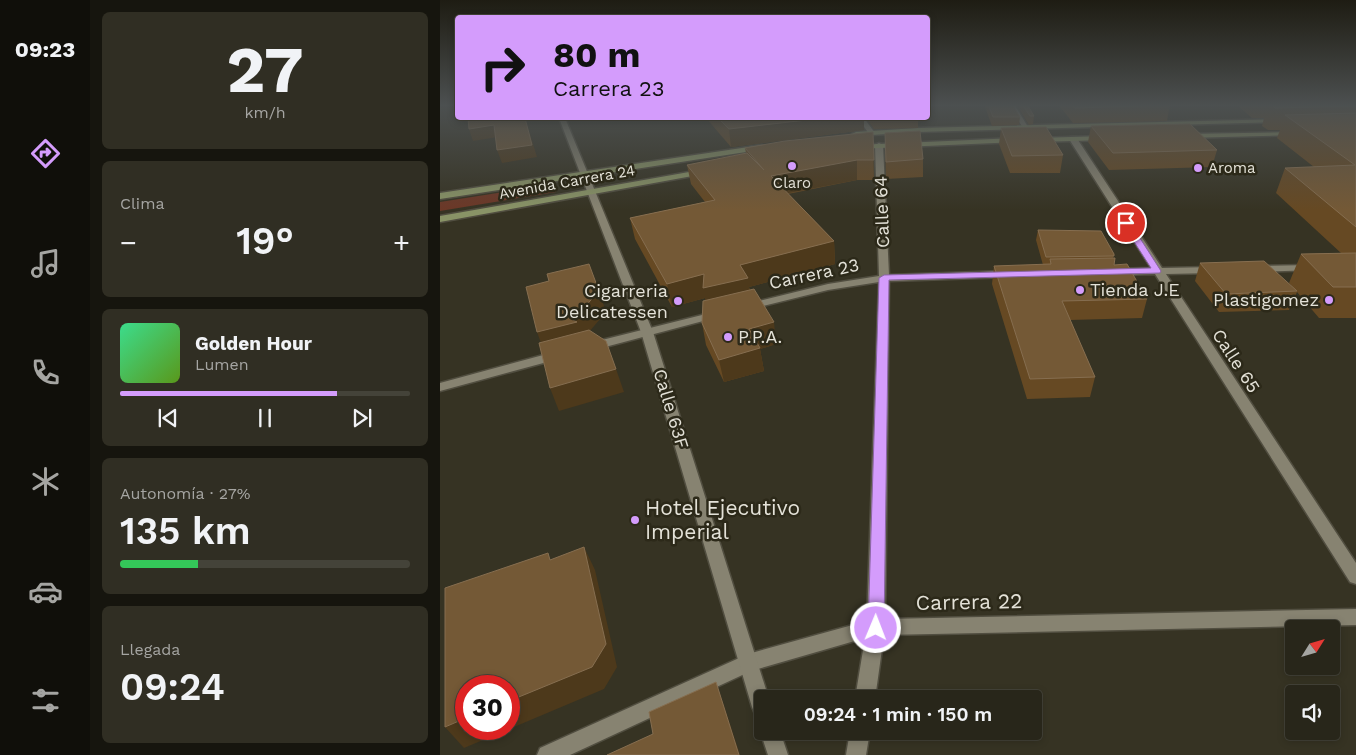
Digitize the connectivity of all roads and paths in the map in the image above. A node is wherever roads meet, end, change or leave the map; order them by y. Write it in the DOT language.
graph roads {
  1 [pos="570,139"];
  2 [pos="1039,139"];
  3 [pos="1074,139"];
  4 [pos="879,145"];
  5 [pos="767,146"];
  6 [pos="846,148"];
  7 [pos="719,169"];
  8 [pos="584,175"];
  9 [pos="590,192"];
  10 [pos="440,196"];
  11 [pos="440,219"];
  12 [pos="1326,268"];
  13 [pos="1227,270"];
  14 [pos="1246,270"];
  15 [pos="1157,271"];
  16 [pos="1108,272"];
  17 [pos="1019,273"];
  18 [pos="884,278"];
  19 [pos="647,332"];
  20 [pos="440,387"];
  21 [pos="1356,577"];
  22 [pos="1356,617"];
  23 [pos="876,628"];
  24 [pos="748,663"];
  25 [pos="757,690"];
  26 [pos="866,690"];
  27 [pos="773,740"];
  28 [pos="858,740"];
  29 [pos="547,755"];
  30 [pos="778,755"];
  31 [pos="856,755"];
  1 -- 8 [label="street, Calle 63F"];
  2 -- 4 [label="main road"];
  3 -- 15 [label="street, Calle 65"];
  4 -- 6 [label="main road"];
  4 -- 18 [label="street, Calle 64"];
  5 -- 8 [label="main road, Avenida Carrera 24"];
  7 -- 9 [label="main road, Avenida Carrera 24"];
  8 -- 9 [label="street, Calle 63F"];
  8 -- 10 [label="main road, Avenida Carrera 24"];
  9 -- 11 [label="main road, Avenida Carrera 24"];
  9 -- 19 [label="street, Calle 63F"];
  12 -- 14 [label="street"];
  13 -- 15 [label="street"];
  15 -- 16 [label="street"];
  15 -- 21 [label="street, Calle 65"];
  17 -- 18 [label="street, Carrera 23"];
  18 -- 19 [label="street, Carrera 23"];
  18 -- 23 [label="street, Calle 64"];
  19 -- 20 [label="street, Carrera 23"];
  19 -- 24 [label="street, Calle 63F"];
  22 -- 23 [label="street, Carrera 22"];
  23 -- 24 [label="street, Carrera 22"];
  23 -- 26 [label="street, Calle 64"];
  24 -- 25 [label="street, Calle 63F"];
  24 -- 29 [label="street, Carrera 22"];
  27 -- 30 [label="street"];
  28 -- 31 [label="street"];
}
